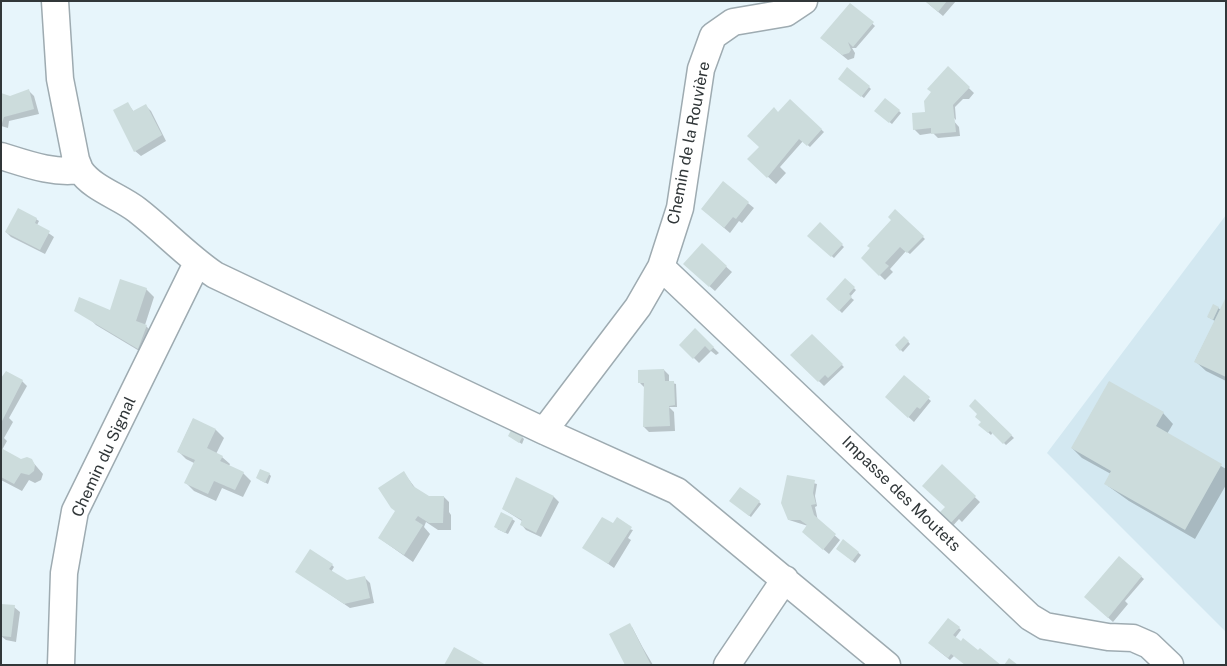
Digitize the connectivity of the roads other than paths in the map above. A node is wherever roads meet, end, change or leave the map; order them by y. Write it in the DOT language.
graph roads {
  1 [pos="55,1"];
  2 [pos="804,1"];
  3 [pos="1,156"];
  4 [pos="80,170"];
  5 [pos="197,263"];
  6 [pos="661,267"];
  7 [pos="544,431"];
  8 [pos="785,579"];
  9 [pos="61,665"];
  10 [pos="727,665"];
  11 [pos="887,665"];
  12 [pos="1170,665"];
  1 -- 4 [label="street"];
  2 -- 6 [label="street, Chemin de la Rouvière"];
  3 -- 4 [label="street"];
  4 -- 5 [label="street"];
  5 -- 7 [label="street"];
  5 -- 9 [label="street, Chemin du Signal"];
  6 -- 7 [label="street, Chemin de la Rouvière"];
  6 -- 12 [label="street, Impasse des Moutets"];
  7 -- 8 [label="street"];
  8 -- 10 [label="street"];
  8 -- 11 [label="street"];
}
